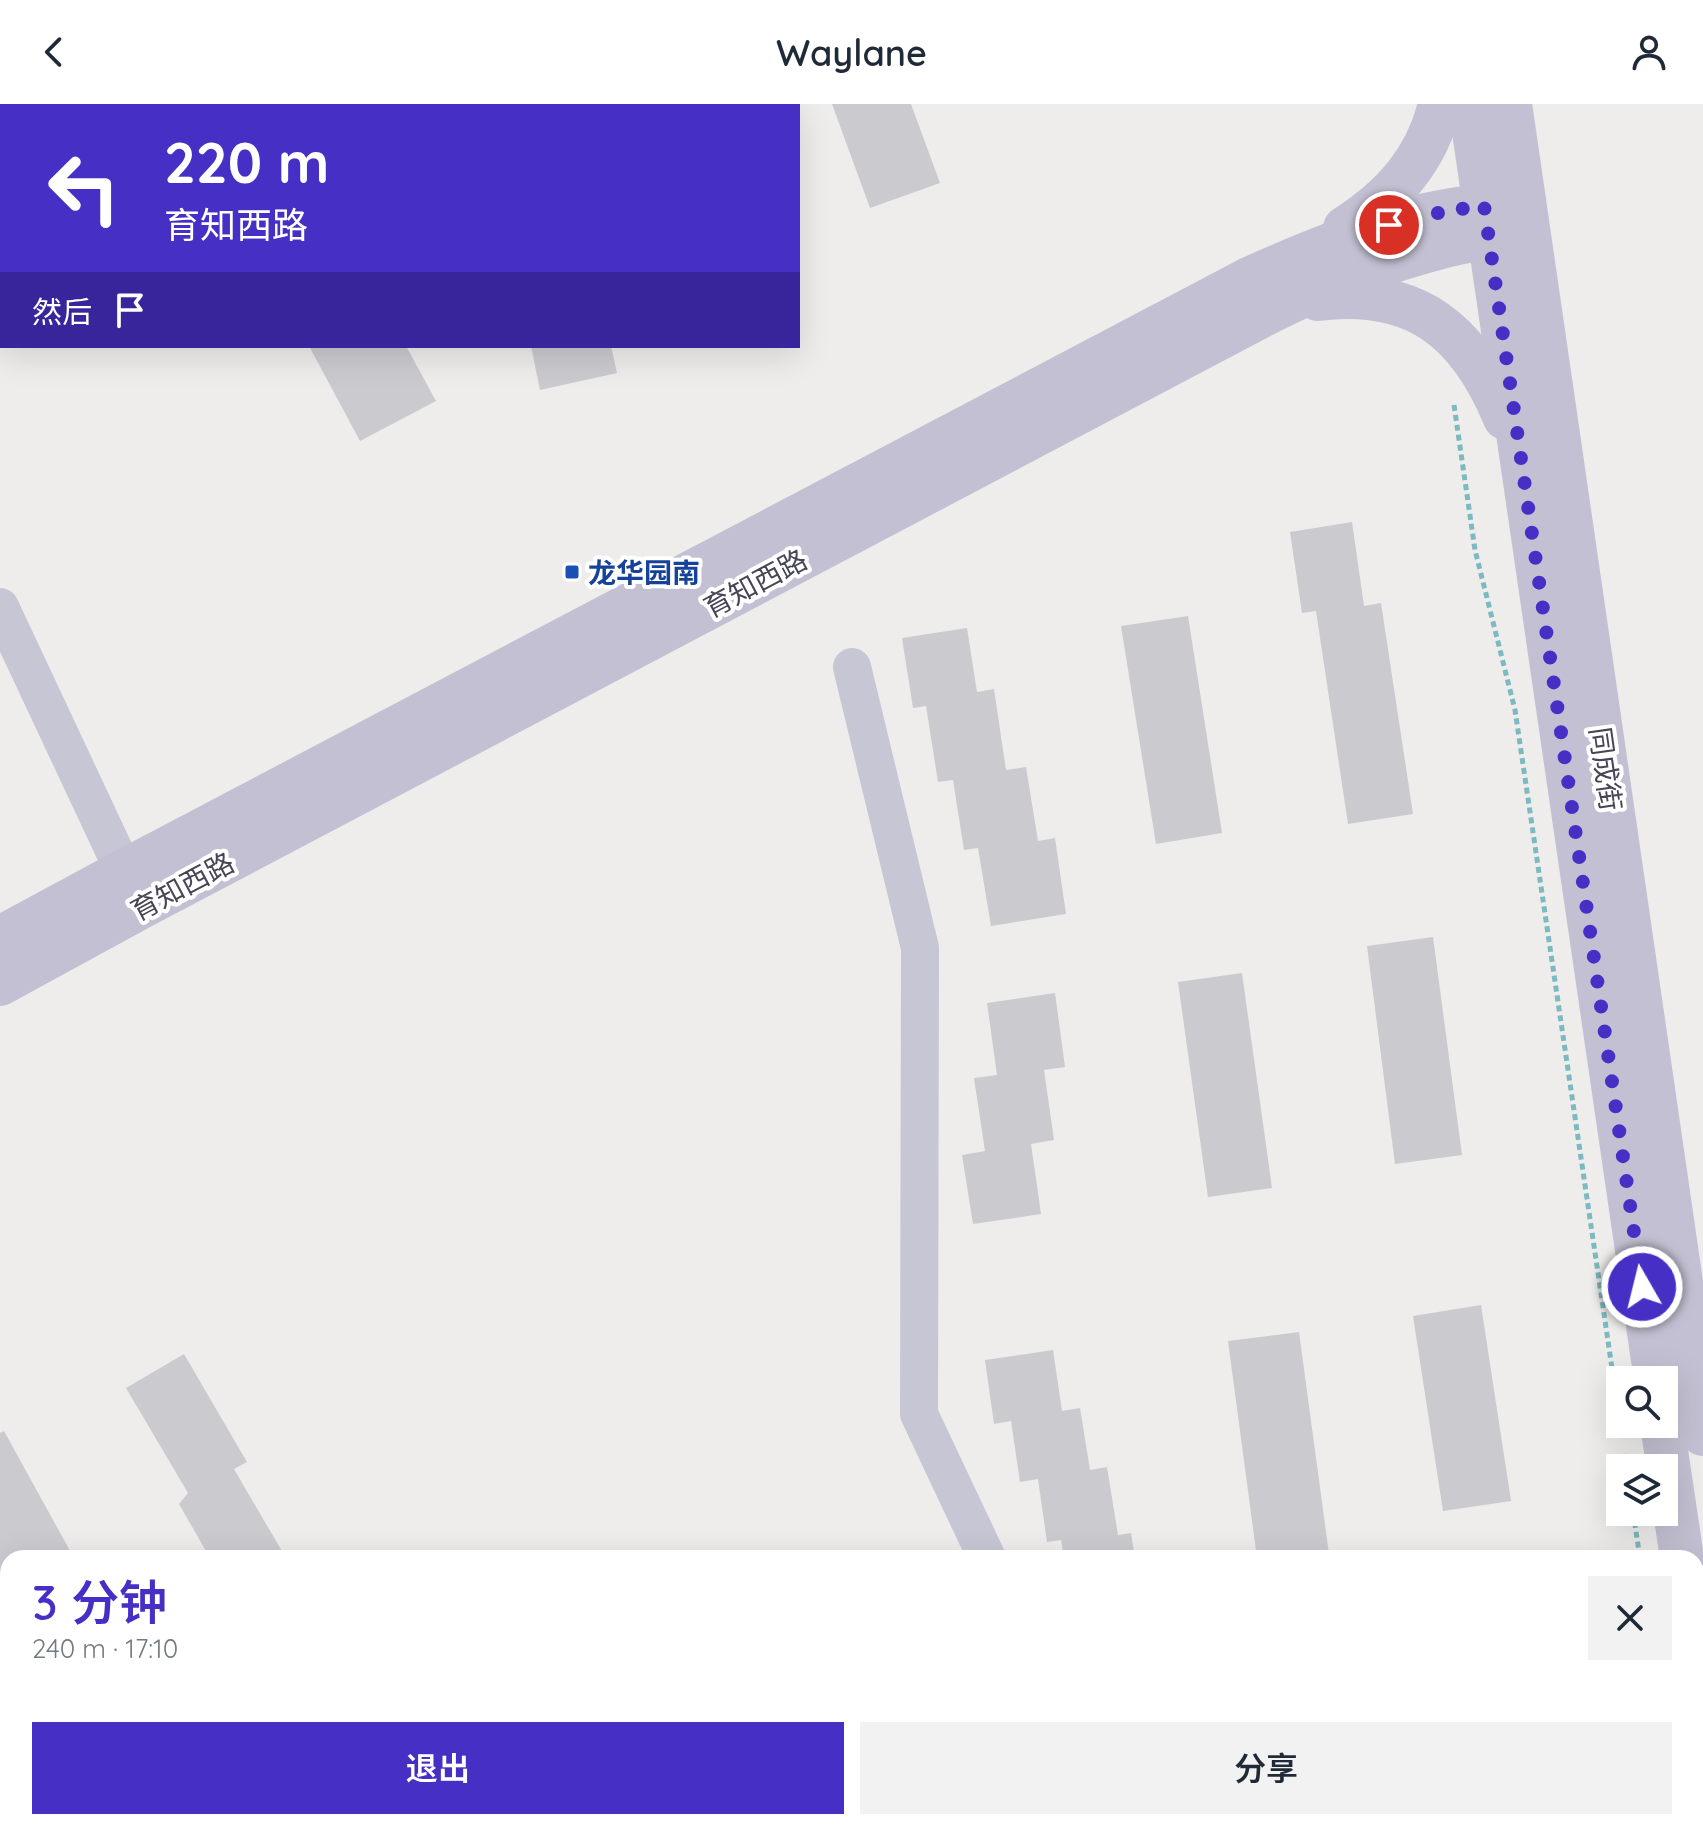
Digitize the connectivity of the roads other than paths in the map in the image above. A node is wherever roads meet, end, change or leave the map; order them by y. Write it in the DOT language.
graph roads {
  1 [pos="1440,104"];
  2 [pos="1470,104"];
  3 [pos="1510,104"];
  4 [pos="1506,218"];
  5 [pos="1260,295"];
  6 [pos="1533,539"];
  7 [pos="0,607"];
  8 [pos="852,667"];
  9 [pos="132,889"];
  10 [pos="0,938"];
  11 [pos="0,984"];
  12 [pos="1654,1366"];
  13 [pos="1703,1434"];
  14 [pos="1664,1438"];
  15 [pos="983,1550"];
  16 [pos="1681,1550"];
  1 -- 5 [label="main road"];
  2 -- 4 [label="main road, 同成街"];
  3 -- 4 [label="main road, 同成街"];
  4 -- 5 [label="main road, 育知西路"];
  4 -- 6 [label="main road, 同成街"];
  4 -- 13 [label="main road, 同成街"];
  5 -- 6 [label="main road"];
  5 -- 9 [label="main road, 育知西路"];
  6 -- 12 [label="main road, 同成街"];
  7 -- 9 [label="street"];
  8 -- 15 [label="street"];
  9 -- 10 [label="main road, 育知西路"];
  9 -- 11 [label="main road, 育知西路"];
  14 -- 16 [label="main road"];
}
